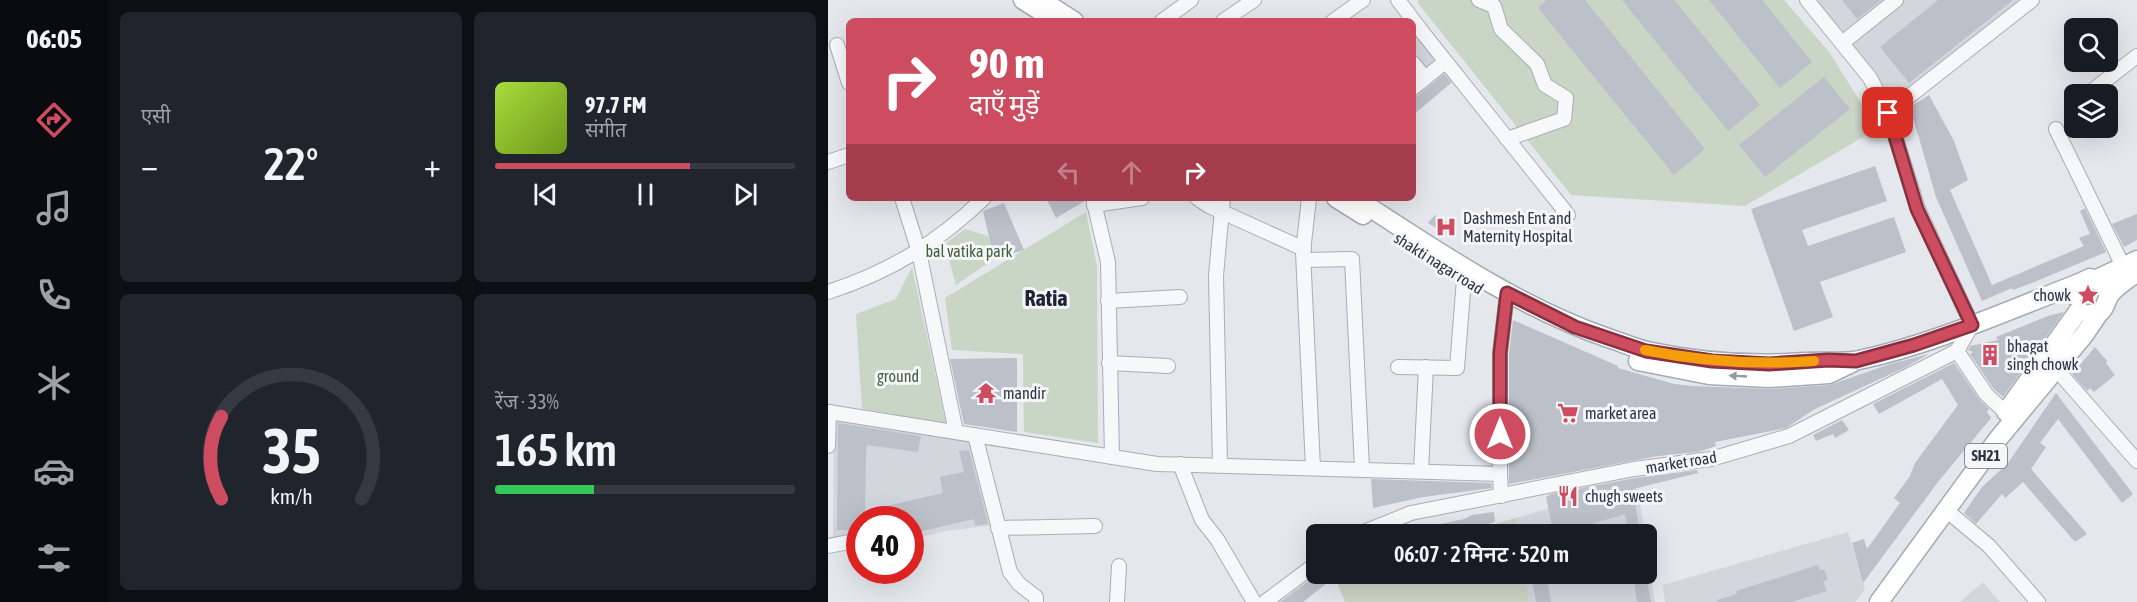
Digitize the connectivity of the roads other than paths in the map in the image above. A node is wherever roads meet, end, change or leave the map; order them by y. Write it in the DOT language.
graph roads {
  1 [pos="1023,0"];
  2 [pos="1041,0"];
  3 [pos="1191,0"];
  4 [pos="1254,0"];
  5 [pos="1363,0"];
  6 [pos="1398,0"];
  7 [pos="1479,0"];
  8 [pos="1807,0"];
  9 [pos="1896,0"];
  10 [pos="2032,0"];
  11 [pos="1051,18"];
  12 [pos="1069,18"];
  13 [pos="1166,18"];
  14 [pos="1227,18"];
  15 [pos="1337,18"];
  16 [pos="1408,18"];
  17 [pos="1418,37"];
  18 [pos="1842,43"];
  19 [pos="837,45"];
  20 [pos="2137,56"];
  21 [pos="1445,62"];
  22 [pos="1416,67"];
  23 [pos="846,74"];
  24 [pos="1425,78"];
  25 [pos="2101,84"];
  26 [pos="1416,86"];
  27 [pos="1888,113"];
  28 [pos="2056,129"];
  29 [pos="1507,139"];
  30 [pos="846,156"];
  31 [pos="828,162"];
  32 [pos="903,201"];
  33 [pos="981,201"];
  34 [pos="1094,201"];
  35 [pos="1202,201"];
  36 [pos="1309,201"];
  37 [pos="1341,201"];
  38 [pos="1359,201"];
  39 [pos="1223,204"];
  40 [pos="1568,216"];
  41 [pos="919,252"];
  42 [pos="1304,254"];
  43 [pos="2132,266"];
  44 [pos="1464,279"];
  45 [pos="2097,279"];
  46 [pos="828,292"];
  47 [pos="2109,295"];
  48 [pos="1180,297"];
  49 [pos="2076,297"];
  50 [pos="1506,298"];
  51 [pos="1108,301"];
  52 [pos="2099,313"];
  53 [pos="1972,325"];
  54 [pos="1957,351"];
  55 [pos="1109,363"];
  56 [pos="1168,366"];
  57 [pos="1398,367"];
  58 [pos="1426,367"];
  59 [pos="2056,369"];
  60 [pos="829,412"];
  61 [pos="2006,413"];
  62 [pos="956,432"];
  63 [pos="975,435"];
  64 [pos="828,446"];
  65 [pos="1112,457"];
  66 [pos="2137,461"];
  67 [pos="1180,464"];
  68 [pos="1220,465"];
  69 [pos="1313,468"];
  70 [pos="1362,469"];
  71 [pos="1421,471"];
  72 [pos="1500,474"];
  73 [pos="1501,496"];
  74 [pos="1946,510"];
  75 [pos="1384,524"];
  76 [pos="1095,526"];
  77 [pos="998,528"];
  78 [pos="846,543"];
  79 [pos="828,546"];
  80 [pos="1119,566"];
  81 [pos="1306,571"];
  82 [pos="1036,602"];
  83 [pos="1117,602"];
  84 [pos="1254,602"];
  85 [pos="1265,602"];
  86 [pos="1866,602"];
  87 [pos="1879,602"];
  88 [pos="2038,602"];
  1 -- 11 [label="main road"];
  2 -- 12 [label="main road"];
  3 -- 13 [label="street"];
  4 -- 14 [label="street"];
  5 -- 15 [label="street"];
  6 -- 16 [label="street"];
  7 -- 29 [label="street"];
  8 -- 18 [label="street"];
  9 -- 18 [label="street"];
  10 -- 27 [label="street"];
  17 -- 21 [label="street"];
  18 -- 27 [label="street"];
  19 -- 23 [label="street"];
  20 -- 25 [label="street"];
  21 -- 24 [label="street"];
  21 -- 29 [label="street"];
  22 -- 24 [label="street"];
  24 -- 26 [label="street"];
  27 -- 53 [label="street"];
  28 -- 43 [label="street"];
  29 -- 40 [label="street"];
  30 -- 31 [label="street"];
  32 -- 41 [label="street"];
  33 -- 41 [label="street"];
  34 -- 51 [label="street"];
  35 -- 39 [label="street"];
  36 -- 42 [label="street"];
  37 -- 44 [label="main road, shakti nagar road"];
  38 -- 50 [label="main road"];
  39 -- 42 [label="street"];
  39 -- 68 [label="street"];
  41 -- 46 [label="street"];
  41 -- 62 [label="street"];
  42 -- 69 [label="street"];
  42 -- 70 [label="street"];
  43 -- 45 [label="main road"];
  43 -- 47 [label="main road, SH21"];
  44 -- 50 [label="main road, shakti nagar road"];
  44 -- 58 [label="street"];
  45 -- 47 [label="main road"];
  45 -- 49 [label="main road"];
  47 -- 52 [label="main road, SH21"];
  48 -- 51 [label="street"];
  49 -- 52 [label="main road"];
  49 -- 53 [label="main road, shakti nagar road"];
  49 -- 61 [label="main road, SH21"];
  50 -- 53 [label="main road, shakti nagar road"];
  50 -- 72 [label="street"];
  51 -- 55 [label="street"];
  52 -- 59 [label="main road, SH21"];
  53 -- 54 [label="street"];
  54 -- 61 [label="street"];
  54 -- 73 [label="street, market road"];
  55 -- 56 [label="street"];
  55 -- 65 [label="street"];
  57 -- 58 [label="street"];
  58 -- 71 [label="street"];
  59 -- 66 [label="street"];
  59 -- 74 [label="main road, SH21"];
  60 -- 62 [label="street"];
  60 -- 64 [label="street"];
  61 -- 86 [label="main road, SH21"];
  62 -- 63 [label="street"];
  63 -- 65 [label="street"];
  63 -- 77 [label="street"];
  65 -- 67 [label="street"];
  67 -- 68 [label="street"];
  67 -- 84 [label="street"];
  68 -- 69 [label="street"];
  69 -- 70 [label="street"];
  70 -- 71 [label="street"];
  71 -- 72 [label="street"];
  72 -- 73 [label="street"];
  73 -- 75 [label="street, market road"];
  74 -- 87 [label="main road, SH21"];
  74 -- 88 [label="street"];
  76 -- 77 [label="street"];
  77 -- 82 [label="street"];
  78 -- 79 [label="street"];
  80 -- 83 [label="street"];
  81 -- 85 [label="street"];
}
